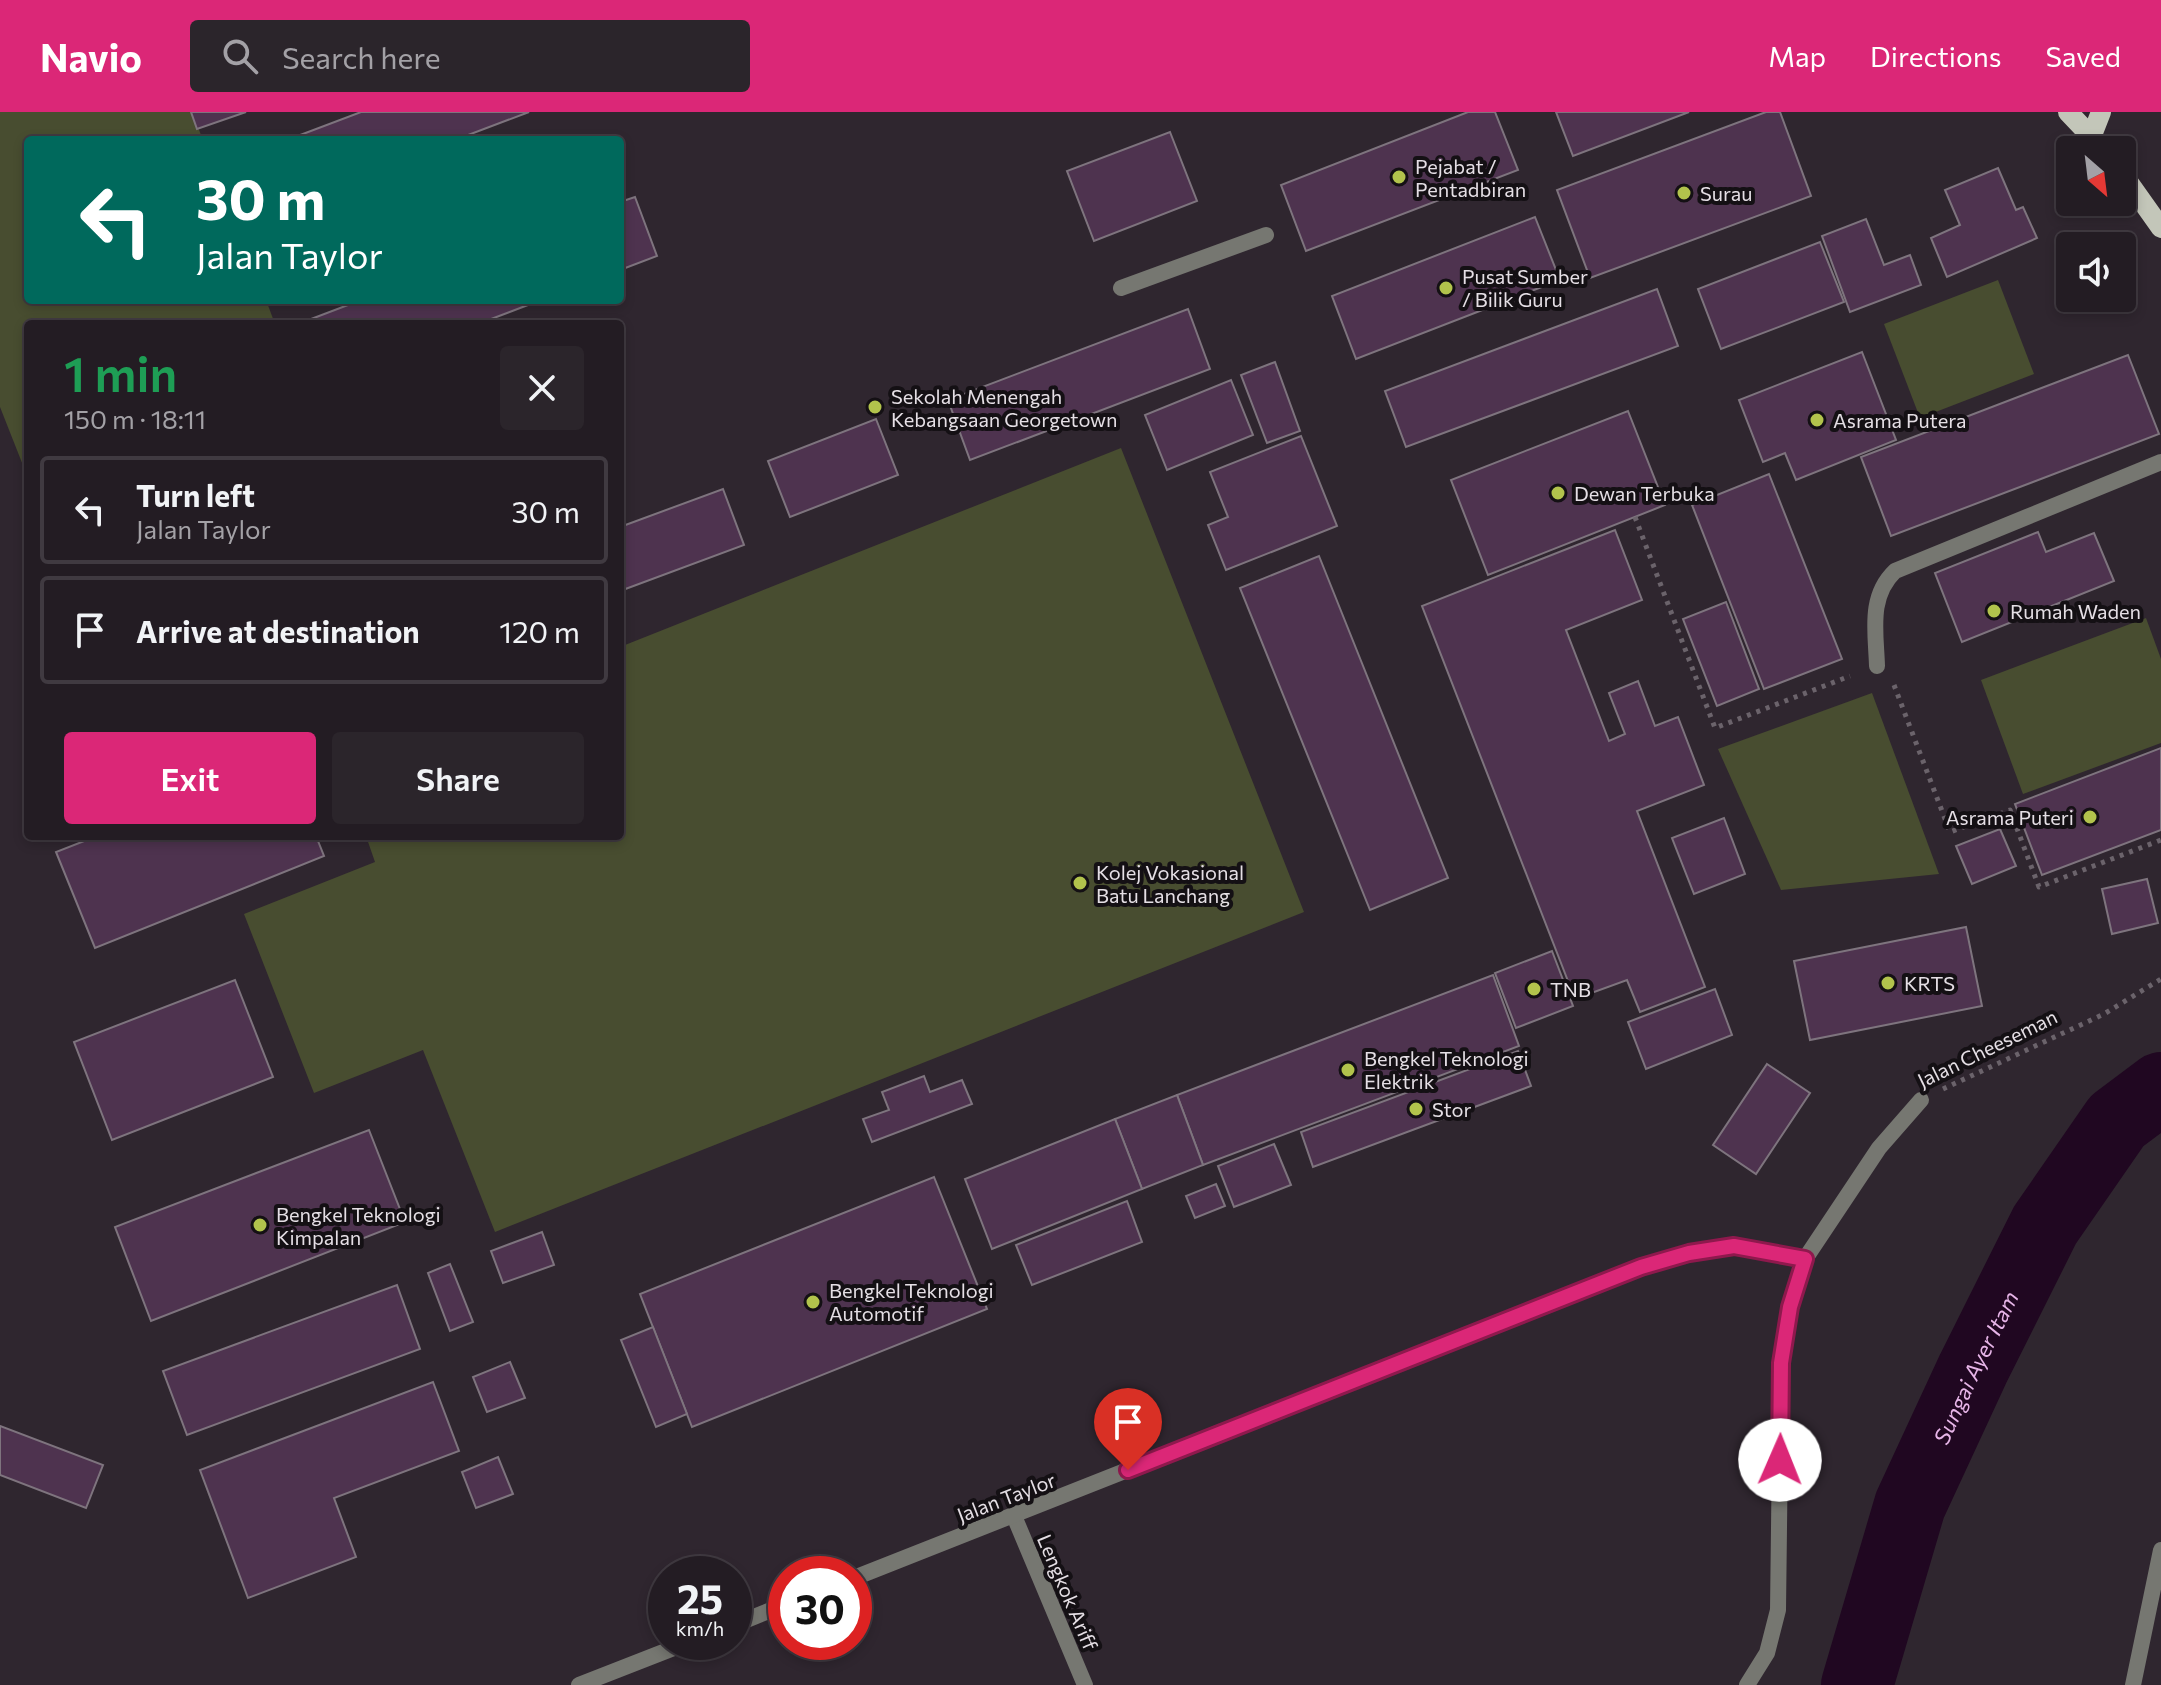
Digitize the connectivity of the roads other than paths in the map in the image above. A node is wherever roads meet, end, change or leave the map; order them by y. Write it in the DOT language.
graph roads {
  1 [pos="2068,112"];
  2 [pos="2101,112"];
  3 [pos="2092,136"];
  4 [pos="2099,136"];
  5 [pos="2136,193"];
  6 [pos="2161,228"];
  7 [pos="1266,235"];
  8 [pos="1121,288"];
  9 [pos="2161,462"];
  10 [pos="1877,666"];
  11 [pos="1921,1100"];
  12 [pos="1805,1259"];
  13 [pos="1014,1516"];
  14 [pos="2161,1550"];
  15 [pos="872,1571"];
  16 [pos="648,1658"];
  17 [pos="579,1685"];
  18 [pos="1085,1685"];
  19 [pos="1747,1685"];
  20 [pos="2133,1685"];
  1 -- 3 [label="main road"];
  2 -- 4 [label="main road"];
  5 -- 6 [label="main road"];
  7 -- 8 [label="street"];
  9 -- 10 [label="street"];
  11 -- 12 [label="street, Jalan Cheeseman"];
  12 -- 13 [label="street, Jalan Taylor"];
  12 -- 19 [label="street, Jalan Cheeseman"];
  13 -- 15 [label="street, Jalan Taylor"];
  13 -- 18 [label="street, Lengkok Ariff"];
  14 -- 20 [label="street"];
  16 -- 17 [label="street"];
}
